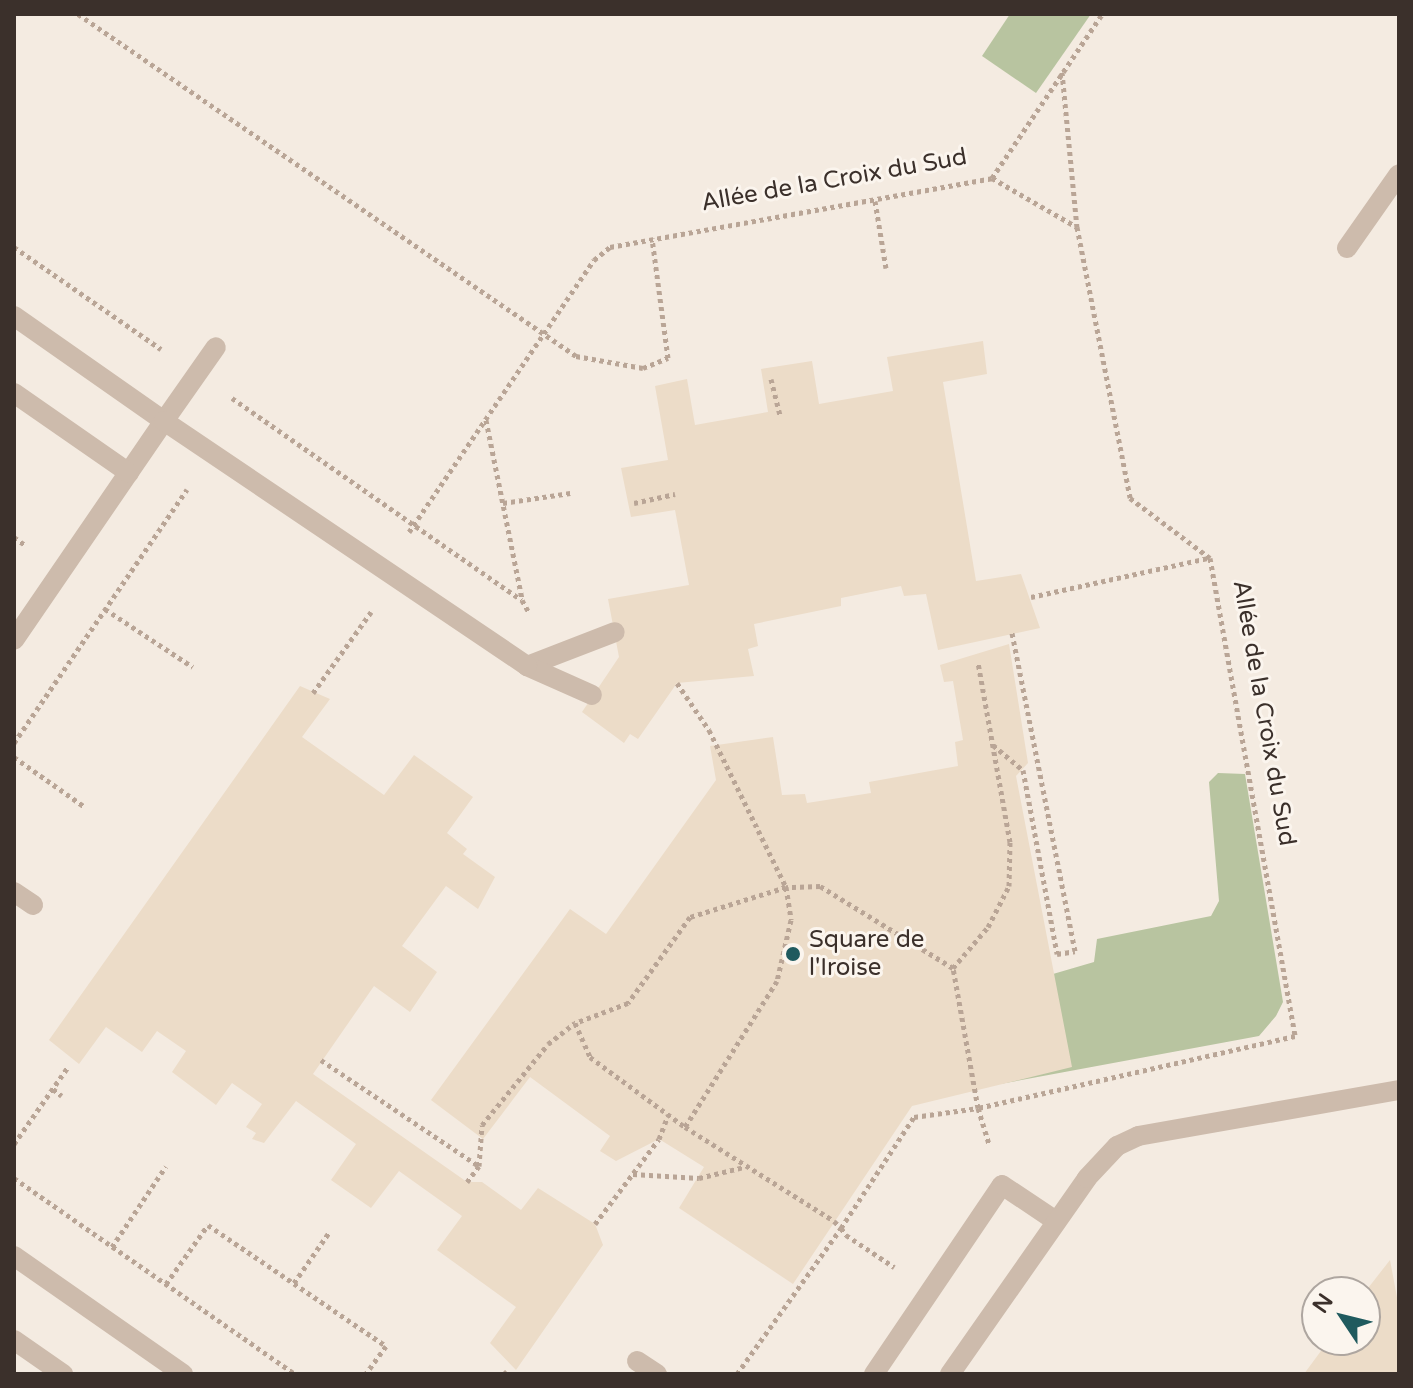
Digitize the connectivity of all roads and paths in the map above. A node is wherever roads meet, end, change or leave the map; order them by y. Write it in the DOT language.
graph roads {
  1 [pos="78,14"];
  2 [pos="1102,14"];
  3 [pos="1062,71"];
  4 [pos="1399,174"];
  5 [pos="992,178"];
  6 [pos="875,201"];
  7 [pos="1077,227"];
  8 [pos="652,238"];
  9 [pos="14,247"];
  10 [pos="1347,248"];
  11 [pos="886,268"];
  12 [pos="14,316"];
  13 [pos="543,334"];
  14 [pos="216,347"];
  15 [pos="197,374"];
  16 [pos="771,379"];
  17 [pos="14,393"];
  18 [pos="780,415"];
  19 [pos="486,419"];
  20 [pos="164,421"];
  21 [pos="212,453"];
  22 [pos="129,473"];
  23 [pos="570,493"];
  24 [pos="675,494"];
  25 [pos="503,503"];
  26 [pos="634,503"];
  27 [pos="414,525"];
  28 [pos="1210,558"];
  29 [pos="384,569"];
  30 [pos="1031,597"];
  31 [pos="522,600"];
  32 [pos="105,609"];
  33 [pos="615,632"];
  34 [pos="1012,632"];
  35 [pos="14,640"];
  36 [pos="978,662"];
  37 [pos="527,666"];
  38 [pos="193,667"];
  39 [pos="677,683"];
  40 [pos="313,693"];
  41 [pos="592,695"];
  42 [pos="14,743"];
  43 [pos="993,745"];
  44 [pos="14,757"];
  45 [pos="85,807"];
  46 [pos="786,887"];
  47 [pos="14,892"];
  48 [pos="33,905"];
  49 [pos="953,968"];
  50 [pos="575,1023"];
  51 [pos="321,1060"];
  52 [pos="68,1067"];
  53 [pos="53,1089"];
  54 [pos="1399,1090"];
  55 [pos="62,1096"];
  56 [pos="978,1108"];
  57 [pos="668,1115"];
  58 [pos="685,1127"];
  59 [pos="14,1144"];
  60 [pos="166,1166"];
  61 [pos="479,1166"];
  62 [pos="745,1167"];
  63 [pos="633,1174"];
  64 [pos="14,1178"];
  65 [pos="467,1182"];
  66 [pos="1002,1185"];
  67 [pos="1056,1221"];
  68 [pos="595,1224"];
  69 [pos="841,1228"];
  70 [pos="330,1231"];
  71 [pos="112,1247"];
  72 [pos="866,1249"];
  73 [pos="14,1256"];
  74 [pos="294,1283"];
  75 [pos="166,1284"];
  76 [pos="14,1340"];
  77 [pos="637,1361"];
  78 [pos="63,1374"];
  79 [pos="183,1374"];
  80 [pos="295,1374"];
  81 [pos="366,1374"];
  82 [pos="657,1374"];
  83 [pos="737,1374"];
  84 [pos="874,1374"];
  85 [pos="950,1374"];
  1 -- 13 [label="path"];
  2 -- 3 [label="path"];
  3 -- 5 [label="path"];
  3 -- 7 [label="path"];
  4 -- 10 [label="street"];
  5 -- 6 [label="path, Allée de la Croix du Sud"];
  5 -- 7 [label="path, Allée de la Croix du Sud"];
  6 -- 8 [label="path, Allée de la Croix du Sud"];
  6 -- 11 [label="path"];
  7 -- 28 [label="path, Allée de la Croix du Sud"];
  8 -- 13 [label="path, Allée de la Croix du Sud"];
  8 -- 13 [label="path"];
  9 -- 15 [label="path"];
  12 -- 20 [label="street"];
  13 -- 19 [label="path, Allée de la Croix du Sud"];
  14 -- 15 [label="street"];
  15 -- 20 [label="street"];
  15 -- 27 [label="path"];
  16 -- 18 [label="path"];
  17 -- 22 [label="street"];
  19 -- 25 [label="path"];
  19 -- 27 [label="path, Allée de la Croix du Sud"];
  20 -- 21 [label="street"];
  20 -- 22 [label="street"];
  21 -- 29 [label="street"];
  21 -- 32 [label="path"];
  22 -- 35 [label="street"];
  23 -- 25 [label="path"];
  24 -- 26 [label="path"];
  25 -- 31 [label="path"];
  27 -- 29 [label="path, Allée de la Croix du Sud"];
  27 -- 31 [label="path"];
  28 -- 30 [label="path"];
  28 -- 56 [label="path, Allée de la Croix du Sud"];
  29 -- 37 [label="street"];
  29 -- 40 [label="path, Allée de la Croix du Sud"];
  31 -- 37 [label="path"];
  32 -- 38 [label="path"];
  32 -- 42 [label="path"];
  33 -- 37 [label="street"];
  34 -- 43 [label="path"];
  36 -- 43 [label="path"];
  37 -- 41 [label="street"];
  39 -- 46 [label="path"];
  43 -- 49 [label="path"];
  44 -- 45 [label="path"];
  46 -- 49 [label="path"];
  46 -- 50 [label="path"];
  46 -- 58 [label="path"];
  47 -- 48 [label="street"];
  49 -- 56 [label="path"];
  50 -- 57 [label="path"];
  50 -- 61 [label="path"];
  51 -- 61 [label="path"];
  52 -- 53 [label="path"];
  53 -- 55 [label="path"];
  53 -- 59 [label="path"];
  54 -- 67 [label="street"];
  56 -- 66 [label="path"];
  56 -- 69 [label="path"];
  57 -- 58 [label="path"];
  57 -- 63 [label="path"];
  58 -- 62 [label="path"];
  60 -- 71 [label="path"];
  61 -- 65 [label="path"];
  62 -- 63 [label="path"];
  62 -- 69 [label="path"];
  63 -- 68 [label="path"];
  64 -- 71 [label="path"];
  66 -- 67 [label="street"];
  66 -- 84 [label="street"];
  67 -- 85 [label="street"];
  69 -- 72 [label="path"];
  69 -- 83 [label="path"];
  70 -- 74 [label="path"];
  71 -- 75 [label="path"];
  73 -- 79 [label="street"];
  74 -- 75 [label="path"];
  74 -- 81 [label="path"];
  75 -- 80 [label="path"];
  76 -- 78 [label="street"];
  77 -- 82 [label="street"];
}
